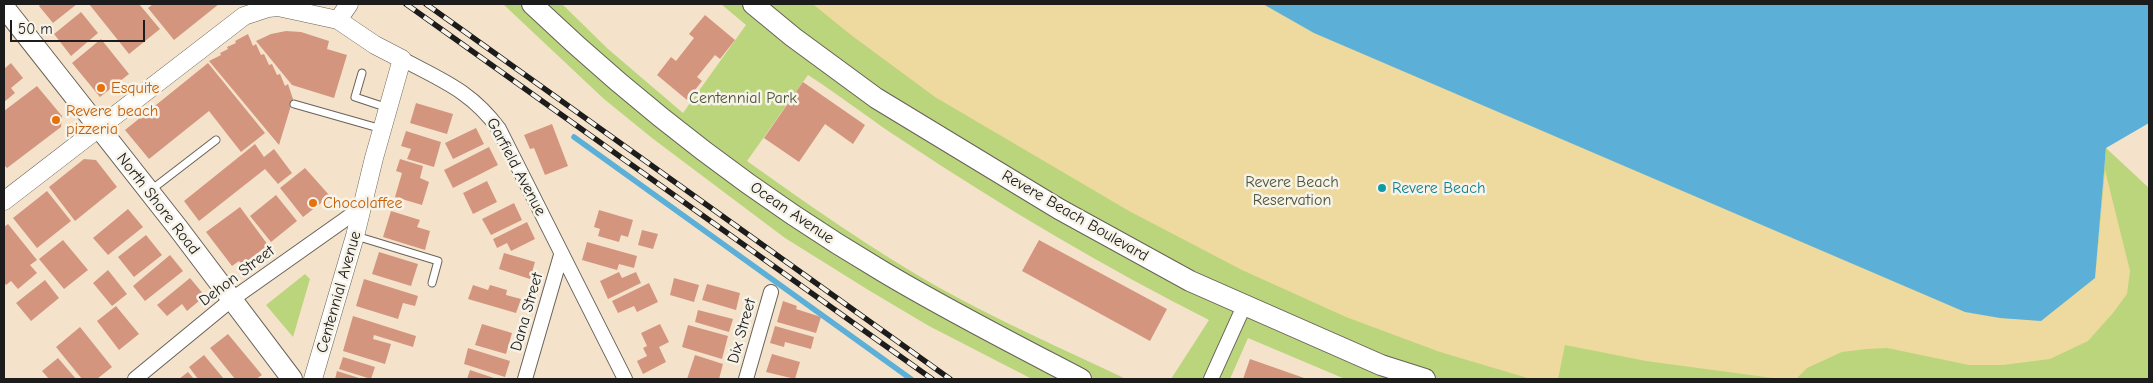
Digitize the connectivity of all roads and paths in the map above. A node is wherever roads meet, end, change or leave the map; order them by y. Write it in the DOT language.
graph roads {
  1 [pos="349,4"];
  2 [pos="532,4"];
  3 [pos="753,4"];
  4 [pos="259,7"];
  5 [pos="4,8"];
  6 [pos="338,20"];
  7 [pos="402,59"];
  8 [pos="362,73"];
  9 [pos="294,104"];
  10 [pos="388,108"];
  11 [pos="98,128"];
  12 [pos="382,130"];
  13 [pos="216,140"];
  14 [pos="149,192"];
  15 [pos="4,201"];
  16 [pos="364,206"];
  17 [pos="356,236"];
  18 [pos="562,254"];
  19 [pos="432,283"];
  20 [pos="771,292"];
  21 [pos="231,300"];
  22 [pos="1244,306"];
  23 [pos="135,379"];
  24 [pos="292,379"];
  25 [pos="313,379"];
  26 [pos="525,379"];
  27 [pos="625,379"];
  28 [pos="746,379"];
  29 [pos="1081,379"];
  30 [pos="1211,379"];
  31 [pos="1424,379"];
  1 -- 6 [label="street"];
  2 -- 29 [label="main road, Ocean Avenue"];
  3 -- 22 [label="main road, Revere Beach Boulevard"];
  4 -- 6 [label="street"];
  4 -- 11 [label="street"];
  5 -- 11 [label="main road, North Shore Road"];
  6 -- 7 [label="street, Garfield Avenue"];
  7 -- 10 [label="street, Centennial Avenue"];
  7 -- 18 [label="street, Garfield Avenue"];
  8 -- 10 [label="lane"];
  9 -- 12 [label="lane"];
  10 -- 12 [label="street, Centennial Avenue"];
  11 -- 14 [label="main road, North Shore Road"];
  11 -- 15 [label="street"];
  12 -- 16 [label="street, Centennial Avenue"];
  13 -- 14 [label="lane"];
  14 -- 21 [label="main road, North Shore Road"];
  16 -- 17 [label="street, Centennial Avenue"];
  16 -- 21 [label="street, Dehon Street"];
  17 -- 19 [label="lane"];
  17 -- 25 [label="street, Centennial Avenue"];
  18 -- 26 [label="street, Dana Street"];
  18 -- 27 [label="street, Garfield Avenue"];
  20 -- 28 [label="street, Dix Street"];
  21 -- 23 [label="street, Dehon Street"];
  21 -- 24 [label="main road, North Shore Road"];
  22 -- 30 [label="street"];
  22 -- 31 [label="main road, Revere Beach Boulevard"];
}
